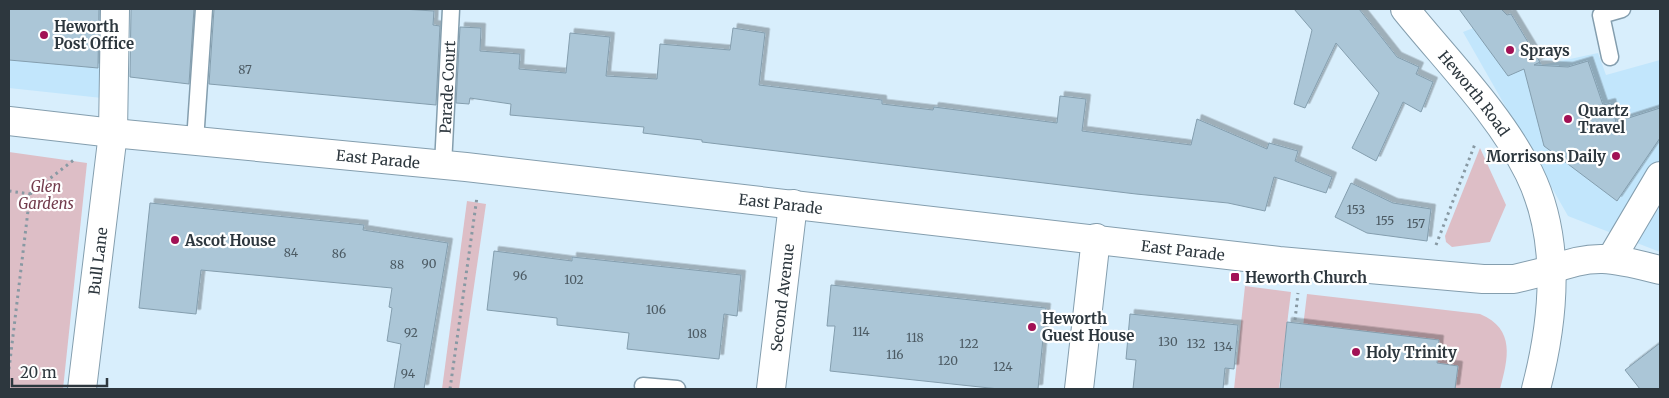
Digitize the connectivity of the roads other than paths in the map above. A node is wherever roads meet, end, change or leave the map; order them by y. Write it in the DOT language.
graph roads {
  1 [pos="115,9"];
  2 [pos="204,9"];
  3 [pos="451,9"];
  4 [pos="1405,9"];
  5 [pos="1622,9"];
  6 [pos="1610,57"];
  7 [pos="9,121"];
  8 [pos="113,134"];
  9 [pos="195,141"];
  10 [pos="443,165"];
  11 [pos="1660,176"];
  12 [pos="793,204"];
  13 [pos="1096,238"];
  14 [pos="1610,258"];
  15 [pos="1552,270"];
  16 [pos="1660,270"];
  17 [pos="643,386"];
  18 [pos="82,389"];
  19 [pos="677,389"];
  20 [pos="771,389"];
  21 [pos="1079,389"];
  22 [pos="1536,389"];
  1 -- 8 [label="street, Bull Lane"];
  2 -- 9 [label="lane"];
  3 -- 10 [label="lane, Parade Court"];
  4 -- 15 [label="street, Heworth Road"];
  5 -- 6 [label="lane"];
  7 -- 8 [label="street, East Parade"];
  8 -- 9 [label="street, East Parade"];
  8 -- 18 [label="street, Bull Lane"];
  9 -- 10 [label="street, East Parade"];
  10 -- 12 [label="street, East Parade"];
  11 -- 14 [label="street"];
  12 -- 13 [label="street, East Parade"];
  12 -- 20 [label="street, Second Avenue"];
  13 -- 15 [label="street, East Parade"];
  13 -- 21 [label="street"];
  14 -- 15 [label="street, East Parade"];
  14 -- 16 [label="street, East Parade"];
  15 -- 22 [label="street, Heworth Road"];
  17 -- 19 [label="lane"];
}
